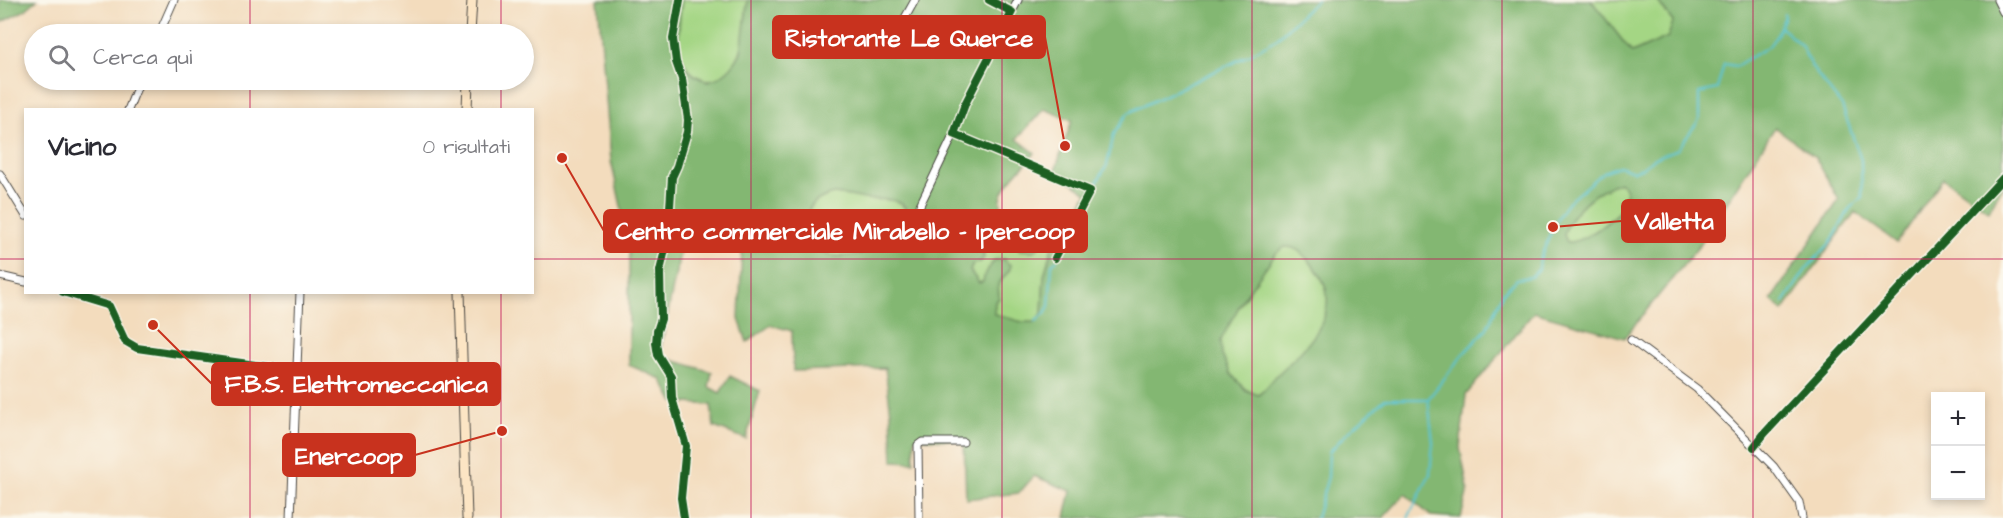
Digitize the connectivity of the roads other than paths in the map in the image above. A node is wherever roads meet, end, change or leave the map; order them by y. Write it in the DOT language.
graph roads {
  1 [pos="174,0"];
  2 [pos="472,0"];
  3 [pos="680,0"];
  4 [pos="915,0"];
  5 [pos="989,0"];
  6 [pos="1018,0"];
  7 [pos="1997,0"];
  8 [pos="1012,12"];
  9 [pos="2003,12"];
  10 [pos="163,24"];
  11 [pos="471,24"];
  12 [pos="901,25"];
  13 [pos="136,90"];
  14 [pos="467,90"];
  15 [pos="129,108"];
  16 [pos="466,108"];
  17 [pos="954,134"];
  18 [pos="0,174"];
  19 [pos="2003,178"];
  20 [pos="920,205"];
  21 [pos="24,213"];
  22 [pos="1055,258"];
  23 [pos="0,276"];
  24 [pos="24,282"];
  25 [pos="70,294"];
  26 [pos="300,294"];
  27 [pos="460,294"];
  28 [pos="1631,340"];
  29 [pos="297,371"];
  30 [pos="963,442"];
  31 [pos="1754,447"];
  32 [pos="291,518"];
  33 [pos="467,518"];
  34 [pos="684,518"];
  35 [pos="918,518"];
  36 [pos="1802,518"];
  1 -- 10 [label="street"];
  2 -- 11 [label="main road"];
  3 -- 34 [label="street"];
  4 -- 12 [label="street"];
  5 -- 8 [label="street"];
  6 -- 8 [label="street"];
  7 -- 9 [label="street"];
  8 -- 17 [label="street"];
  13 -- 15 [label="street"];
  14 -- 16 [label="main road"];
  17 -- 20 [label="street"];
  17 -- 22 [label="street"];
  18 -- 21 [label="street"];
  19 -- 31 [label="street"];
  23 -- 24 [label="street"];
  25 -- 29 [label="street"];
  26 -- 29 [label="street"];
  27 -- 33 [label="main road"];
  28 -- 31 [label="street"];
  29 -- 32 [label="street"];
  30 -- 35 [label="street"];
  31 -- 36 [label="street"];
}
